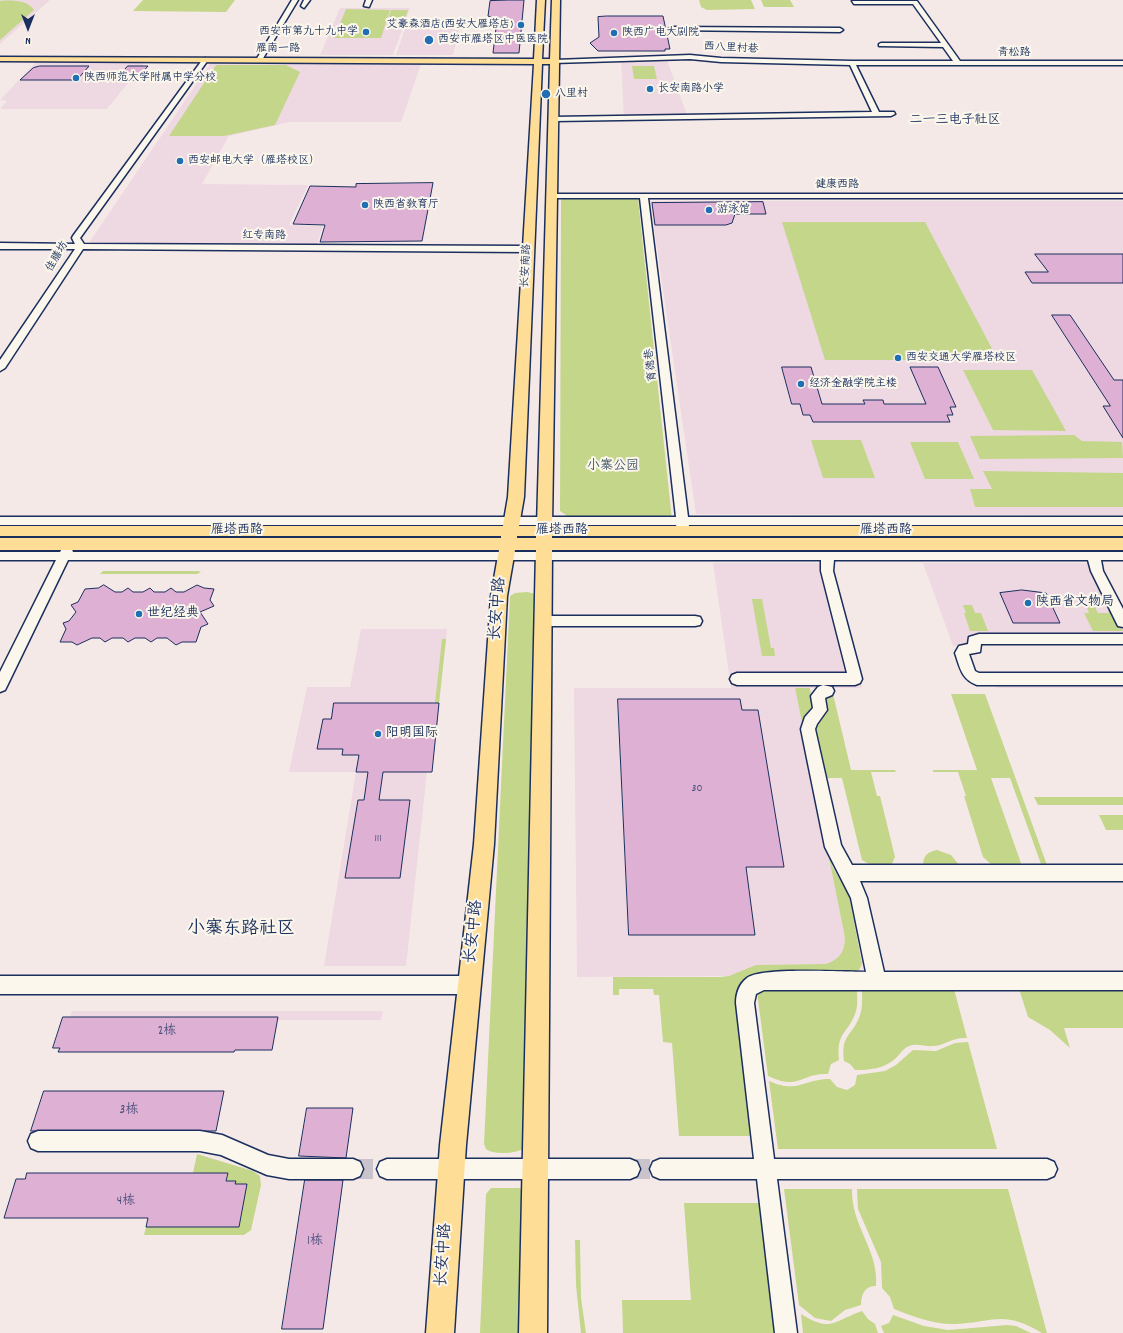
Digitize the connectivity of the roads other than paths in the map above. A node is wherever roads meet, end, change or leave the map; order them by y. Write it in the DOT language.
graph roads {
  1 [pos="294,0"];
  2 [pos="307,0"];
  3 [pos="541,0"];
  4 [pos="556,0"];
  5 [pos="854,2"];
  6 [pos="304,6"];
  7 [pos="671,29"];
  8 [pos="840,30"];
  9 [pos="881,45"];
  10 [pos="945,45"];
  11 [pos="0,58"];
  12 [pos="260,59"];
  13 [pos="206,60"];
  14 [pos="539,60"];
  15 [pos="555,60"];
  16 [pos="852,63"];
  17 [pos="905,63"];
  18 [pos="958,63"];
  19 [pos="1123,63"];
  20 [pos="876,114"];
  21 [pos="892,114"];
  22 [pos="553,119"];
  23 [pos="551,196"];
  24 [pos="644,196"];
  25 [pos="1123,196"];
  26 [pos="0,246"];
  27 [pos="81,246"];
  28 [pos="528,249"];
  29 [pos="0,368"];
  30 [pos="0,521"];
  31 [pos="1123,521"];
  32 [pos="683,526"];
  33 [pos="0,531"];
  34 [pos="1123,531"];
  35 [pos="509,538"];
  36 [pos="545,538"];
  37 [pos="0,544"];
  38 [pos="1123,544"];
  39 [pos="67,550"];
  40 [pos="0,556"];
  41 [pos="828,556"];
  42 [pos="1093,556"];
  43 [pos="1123,556"];
  44 [pos="544,621"];
  45 [pos="695,621"];
  46 [pos="1123,622"];
  47 [pos="1123,639"];
  48 [pos="737,679"];
  49 [pos="1123,679"];
  50 [pos="0,686"];
  51 [pos="827,691"];
  52 [pos="847,873"];
  53 [pos="1123,873"];
  54 [pos="878,981"];
  55 [pos="1123,981"];
  56 [pos="0,985"];
  57 [pos="469,985"];
  58 [pos="38,1141"];
  59 [pos="353,1169"];
  60 [pos="388,1169"];
  61 [pos="451,1169"];
  62 [pos="536,1169"];
  63 [pos="630,1169"];
  64 [pos="660,1169"];
  65 [pos="765,1169"];
  66 [pos="1047,1169"];
  67 [pos="440,1333"];
  68 [pos="533,1333"];
  69 [pos="786,1333"];
  1 -- 12 [label="street"];
  2 -- 6 [label="street"];
  3 -- 14 [label="main road, 长安南路"];
  4 -- 15 [label="main road, 长安南路"];
  5 -- 10 [label="street"];
  7 -- 8 [label="street"];
  9 -- 10 [label="street"];
  10 -- 18 [label="street"];
  11 -- 12 [label="main road, 雁南一路"];
  11 -- 13 [label="main road, 雁南一路"];
  12 -- 13 [label="main road, 雁南一路"];
  12 -- 14 [label="main road, 雁南一路"];
  13 -- 27 [label="street, 佳膳坊"];
  14 -- 15 [label="main road, 雁南一路"];
  14 -- 28 [label="main road, 长安南路"];
  15 -- 16 [label="street, 西八里村巷"];
  15 -- 22 [label="main road, 长安南路"];
  16 -- 17 [label="street, 西八里村巷"];
  16 -- 20 [label="street"];
  17 -- 18 [label="street, 青松路"];
  18 -- 19 [label="street, 青松路"];
  20 -- 21 [label="street"];
  20 -- 22 [label="street"];
  22 -- 23 [label="main road, 长安南路"];
  23 -- 24 [label="street, 健康西路"];
  23 -- 36 [label="main road, 长安南路"];
  24 -- 25 [label="street, 健康西路"];
  24 -- 32 [label="street, 育德巷"];
  26 -- 27 [label="street, 红专南路"];
  27 -- 28 [label="street, 红专南路"];
  27 -- 29 [label="street, 佳膳坊"];
  28 -- 35 [label="main road, 长安南路"];
  30 -- 35 [label="street"];
  31 -- 32 [label="street"];
  32 -- 34 [label="main road, 雁塔西路"];
  32 -- 36 [label="main road, 雁塔西路"];
  33 -- 35 [label="main road, 雁塔西路"];
  35 -- 36 [label="main road, 雁塔西路"];
  35 -- 36 [label="street"];
  35 -- 39 [label="main road, 雁塔西路"];
  35 -- 57 [label="main road, 长安中路"];
  36 -- 38 [label="main road, 雁塔西路"];
  36 -- 41 [label="street"];
  36 -- 44 [label="main road"];
  37 -- 39 [label="main road, 雁塔西路"];
  39 -- 40 [label="street"];
  39 -- 50 [label="street"];
  41 -- 42 [label="street"];
  41 -- 48 [label="street"];
  42 -- 43 [label="street"];
  42 -- 46 [label="street"];
  44 -- 45 [label="street"];
  44 -- 62 [label="main road"];
  47 -- 49 [label="street"];
  51 -- 52 [label="street"];
  52 -- 53 [label="street"];
  52 -- 54 [label="street"];
  54 -- 55 [label="street"];
  54 -- 65 [label="street"];
  56 -- 57 [label="street"];
  57 -- 61 [label="main road, 长安中路"];
  58 -- 59 [label="street"];
  60 -- 61 [label="street"];
  61 -- 62 [label="street"];
  61 -- 67 [label="main road, 长安中路"];
  62 -- 63 [label="street"];
  62 -- 68 [label="main road"];
  64 -- 65 [label="street"];
  65 -- 66 [label="street"];
  65 -- 69 [label="street"];
}
